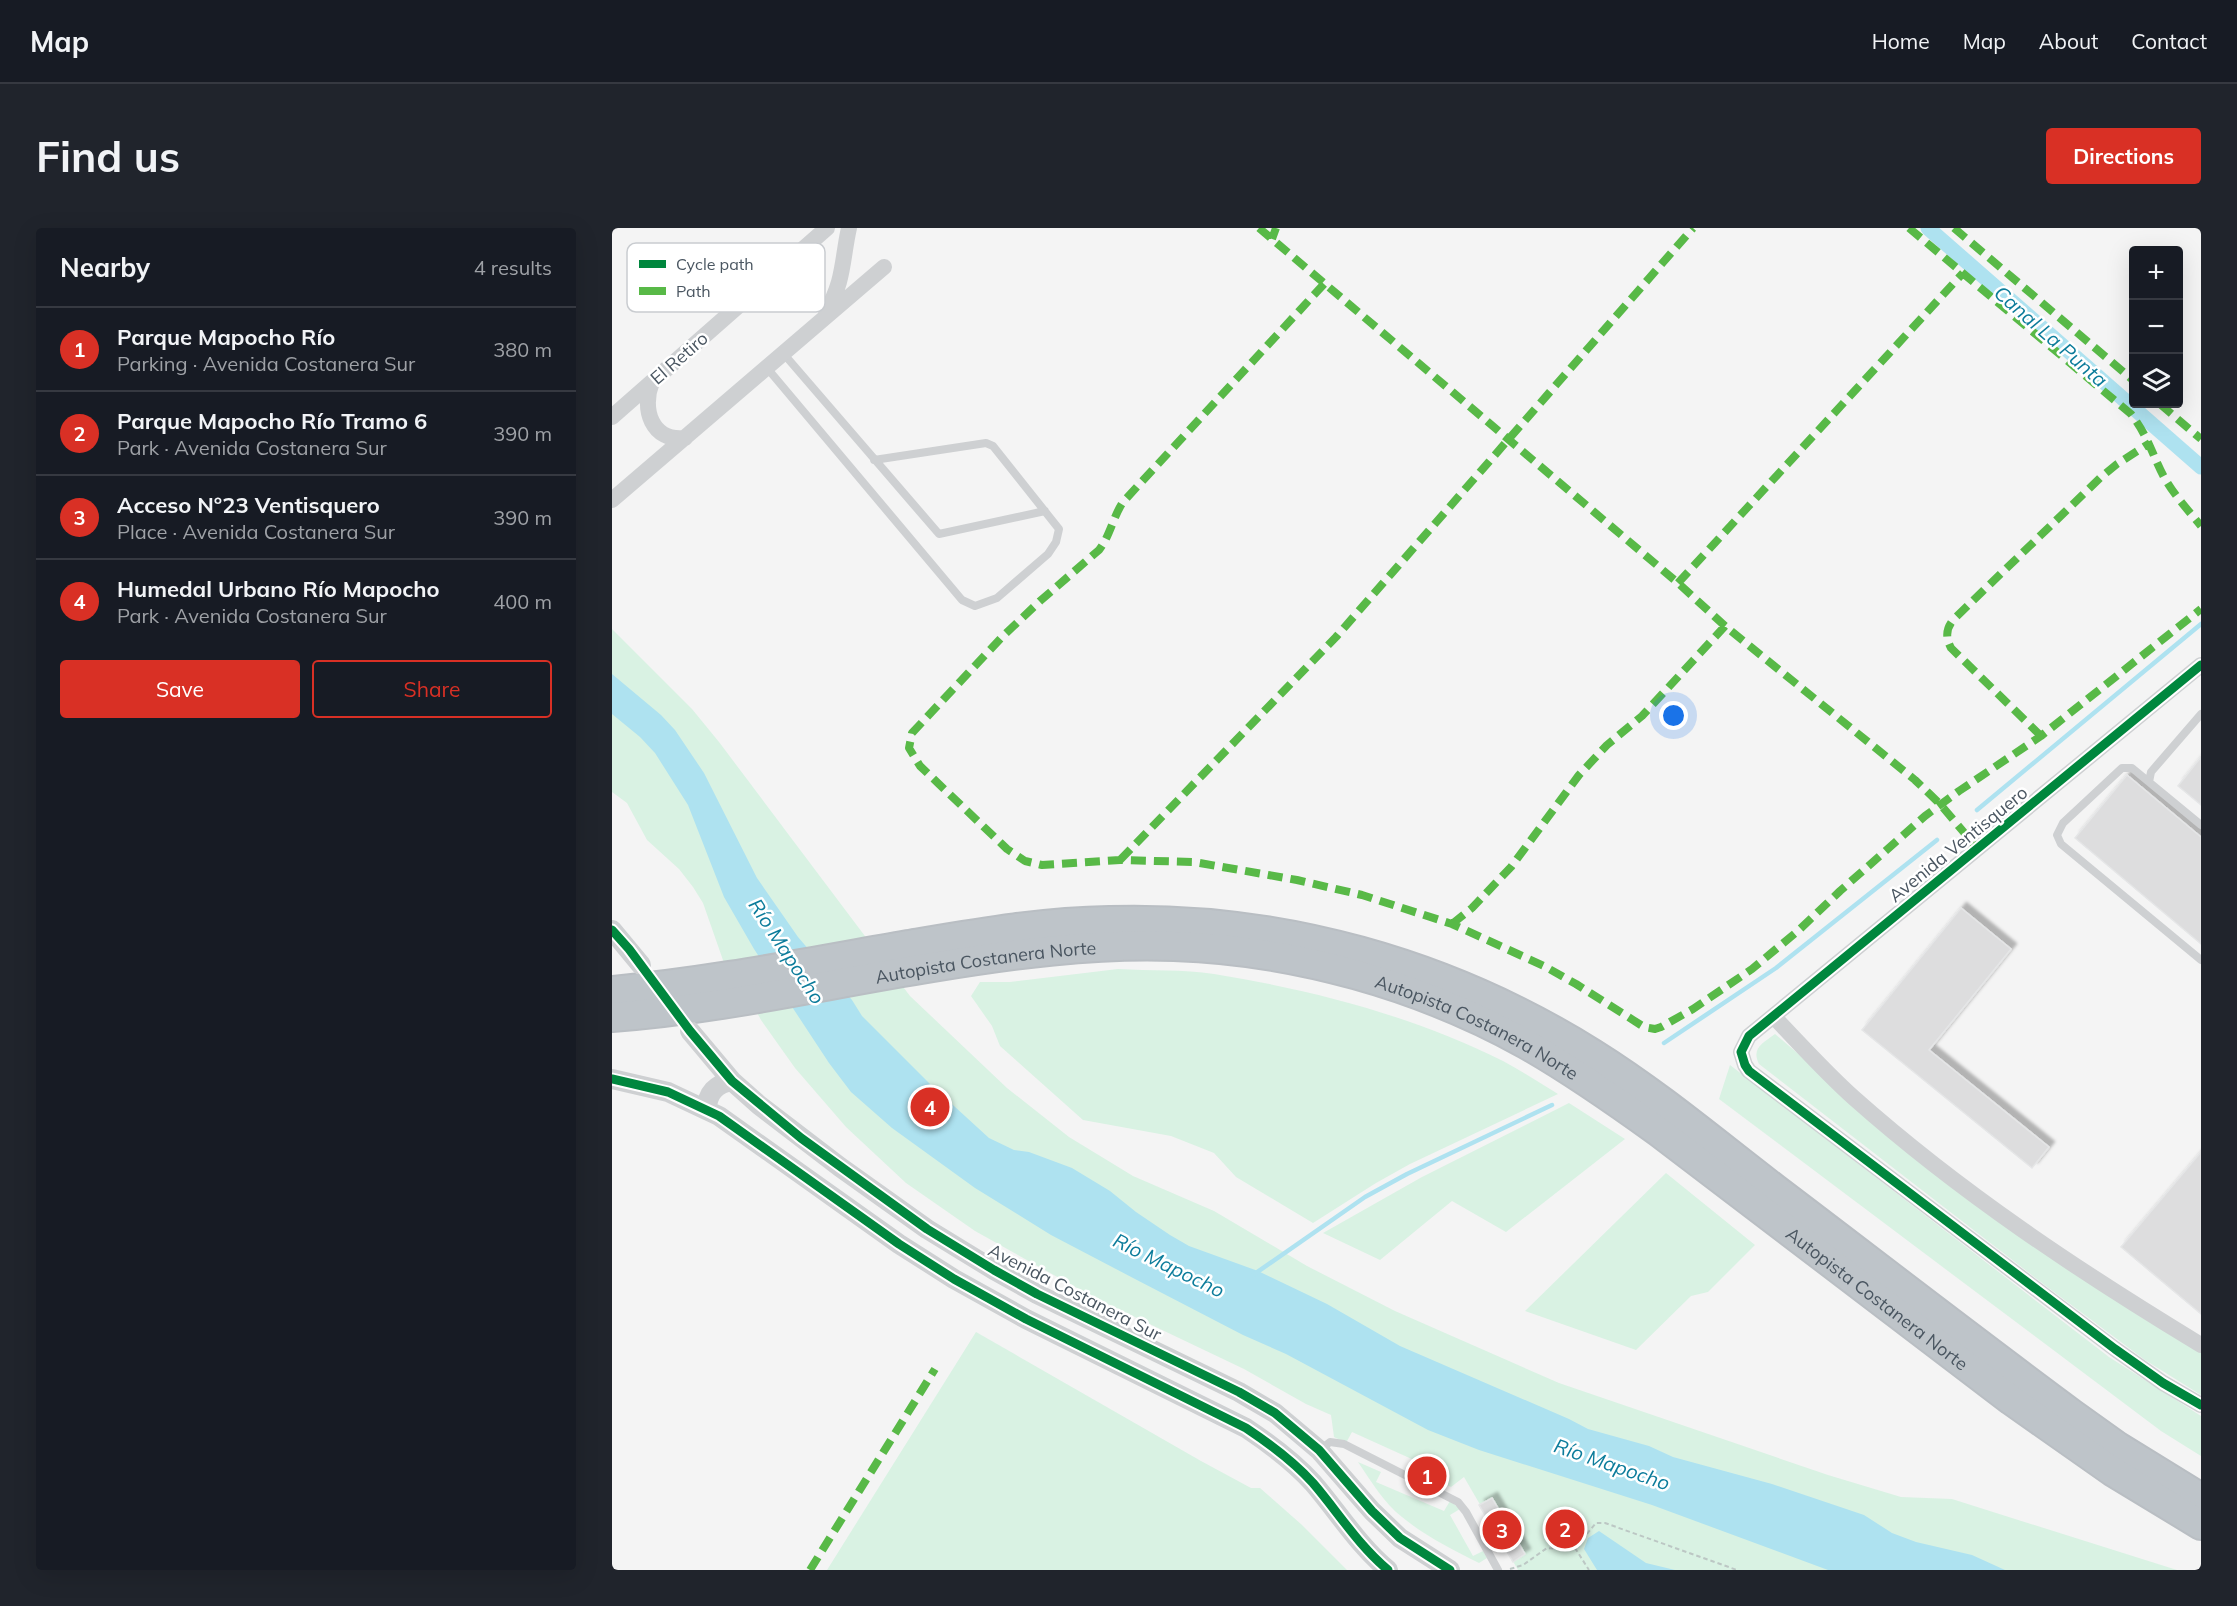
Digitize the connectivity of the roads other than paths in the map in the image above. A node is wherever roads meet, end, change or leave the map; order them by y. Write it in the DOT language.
graph roads {
  1 [pos="827,228"];
  2 [pos="849,228"];
  3 [pos="810,243"];
  4 [pos="885,267"];
  5 [pos="825,311"];
  6 [pos="732,312"];
  7 [pos="825,312"];
  8 [pos="819,322"];
  9 [pos="783,353"];
  10 [pos="767,368"];
  11 [pos="652,382"];
  12 [pos="612,417"];
  13 [pos="685,438"];
  14 [pos="874,460"];
  15 [pos="612,500"];
  16 [pos="1045,511"];
  17 [pos="2201,665"];
  18 [pos="2201,714"];
  19 [pos="2149,782"];
  20 [pos="2201,825"];
  21 [pos="612,930"];
  22 [pos="2201,960"];
  23 [pos="640,965"];
  24 [pos="612,991"];
  25 [pos="612,1017"];
  26 [pos="1774,1017"];
  27 [pos="690,1031"];
  28 [pos="612,1079"];
  29 [pos="732,1081"];
  30 [pos="707,1109"];
  31 [pos="801,1138"];
  32 [pos="783,1161"];
  33 [pos="2201,1345"];
  34 [pos="2201,1405"];
  35 [pos="1319,1450"];
  36 [pos="2201,1498"];
  37 [pos="2201,1525"];
  38 [pos="1388,1570"];
  39 [pos="1450,1570"];
  40 [pos="1498,1570"];
  1 -- 3 [label="street, El Retiro"];
  2 -- 5 [label="street"];
  4 -- 8 [label="street"];
  6 -- 11 [label="street, El Retiro"];
  7 -- 8 [label="street"];
  8 -- 9 [label="street"];
  9 -- 10 [label="street"];
  9 -- 14 [label="lane"];
  10 -- 13 [label="street"];
  10 -- 16 [label="lane"];
  11 -- 12 [label="street, El Retiro"];
  11 -- 13 [label="street"];
  13 -- 15 [label="street"];
  14 -- 16 [label="lane"];
  14 -- 16 [label="lane"];
  17 -- 26 [label="street, Avenida Ventisquero"];
  18 -- 19 [label="lane"];
  19 -- 20 [label="lane"];
  19 -- 22 [label="lane"];
  21 -- 23 [label="street"];
  24 -- 36 [label="highway, Autopista Costanera Norte"];
  25 -- 37 [label="highway, Autopista Costanera Norte"];
  26 -- 33 [label="street"];
  26 -- 34 [label="street, Avenida Ventisquero"];
  27 -- 29 [label="street, Avenida Costanera Sur"];
  28 -- 30 [label="street"];
  29 -- 30 [label="street"];
  29 -- 31 [label="street, Avenida Costanera Sur"];
  30 -- 32 [label="street"];
  31 -- 32 [label="street"];
  31 -- 35 [label="street, Avenida Costanera Sur"];
  32 -- 38 [label="street"];
  35 -- 39 [label="street, Avenida Costanera Sur"];
  35 -- 40 [label="lane"];
}
